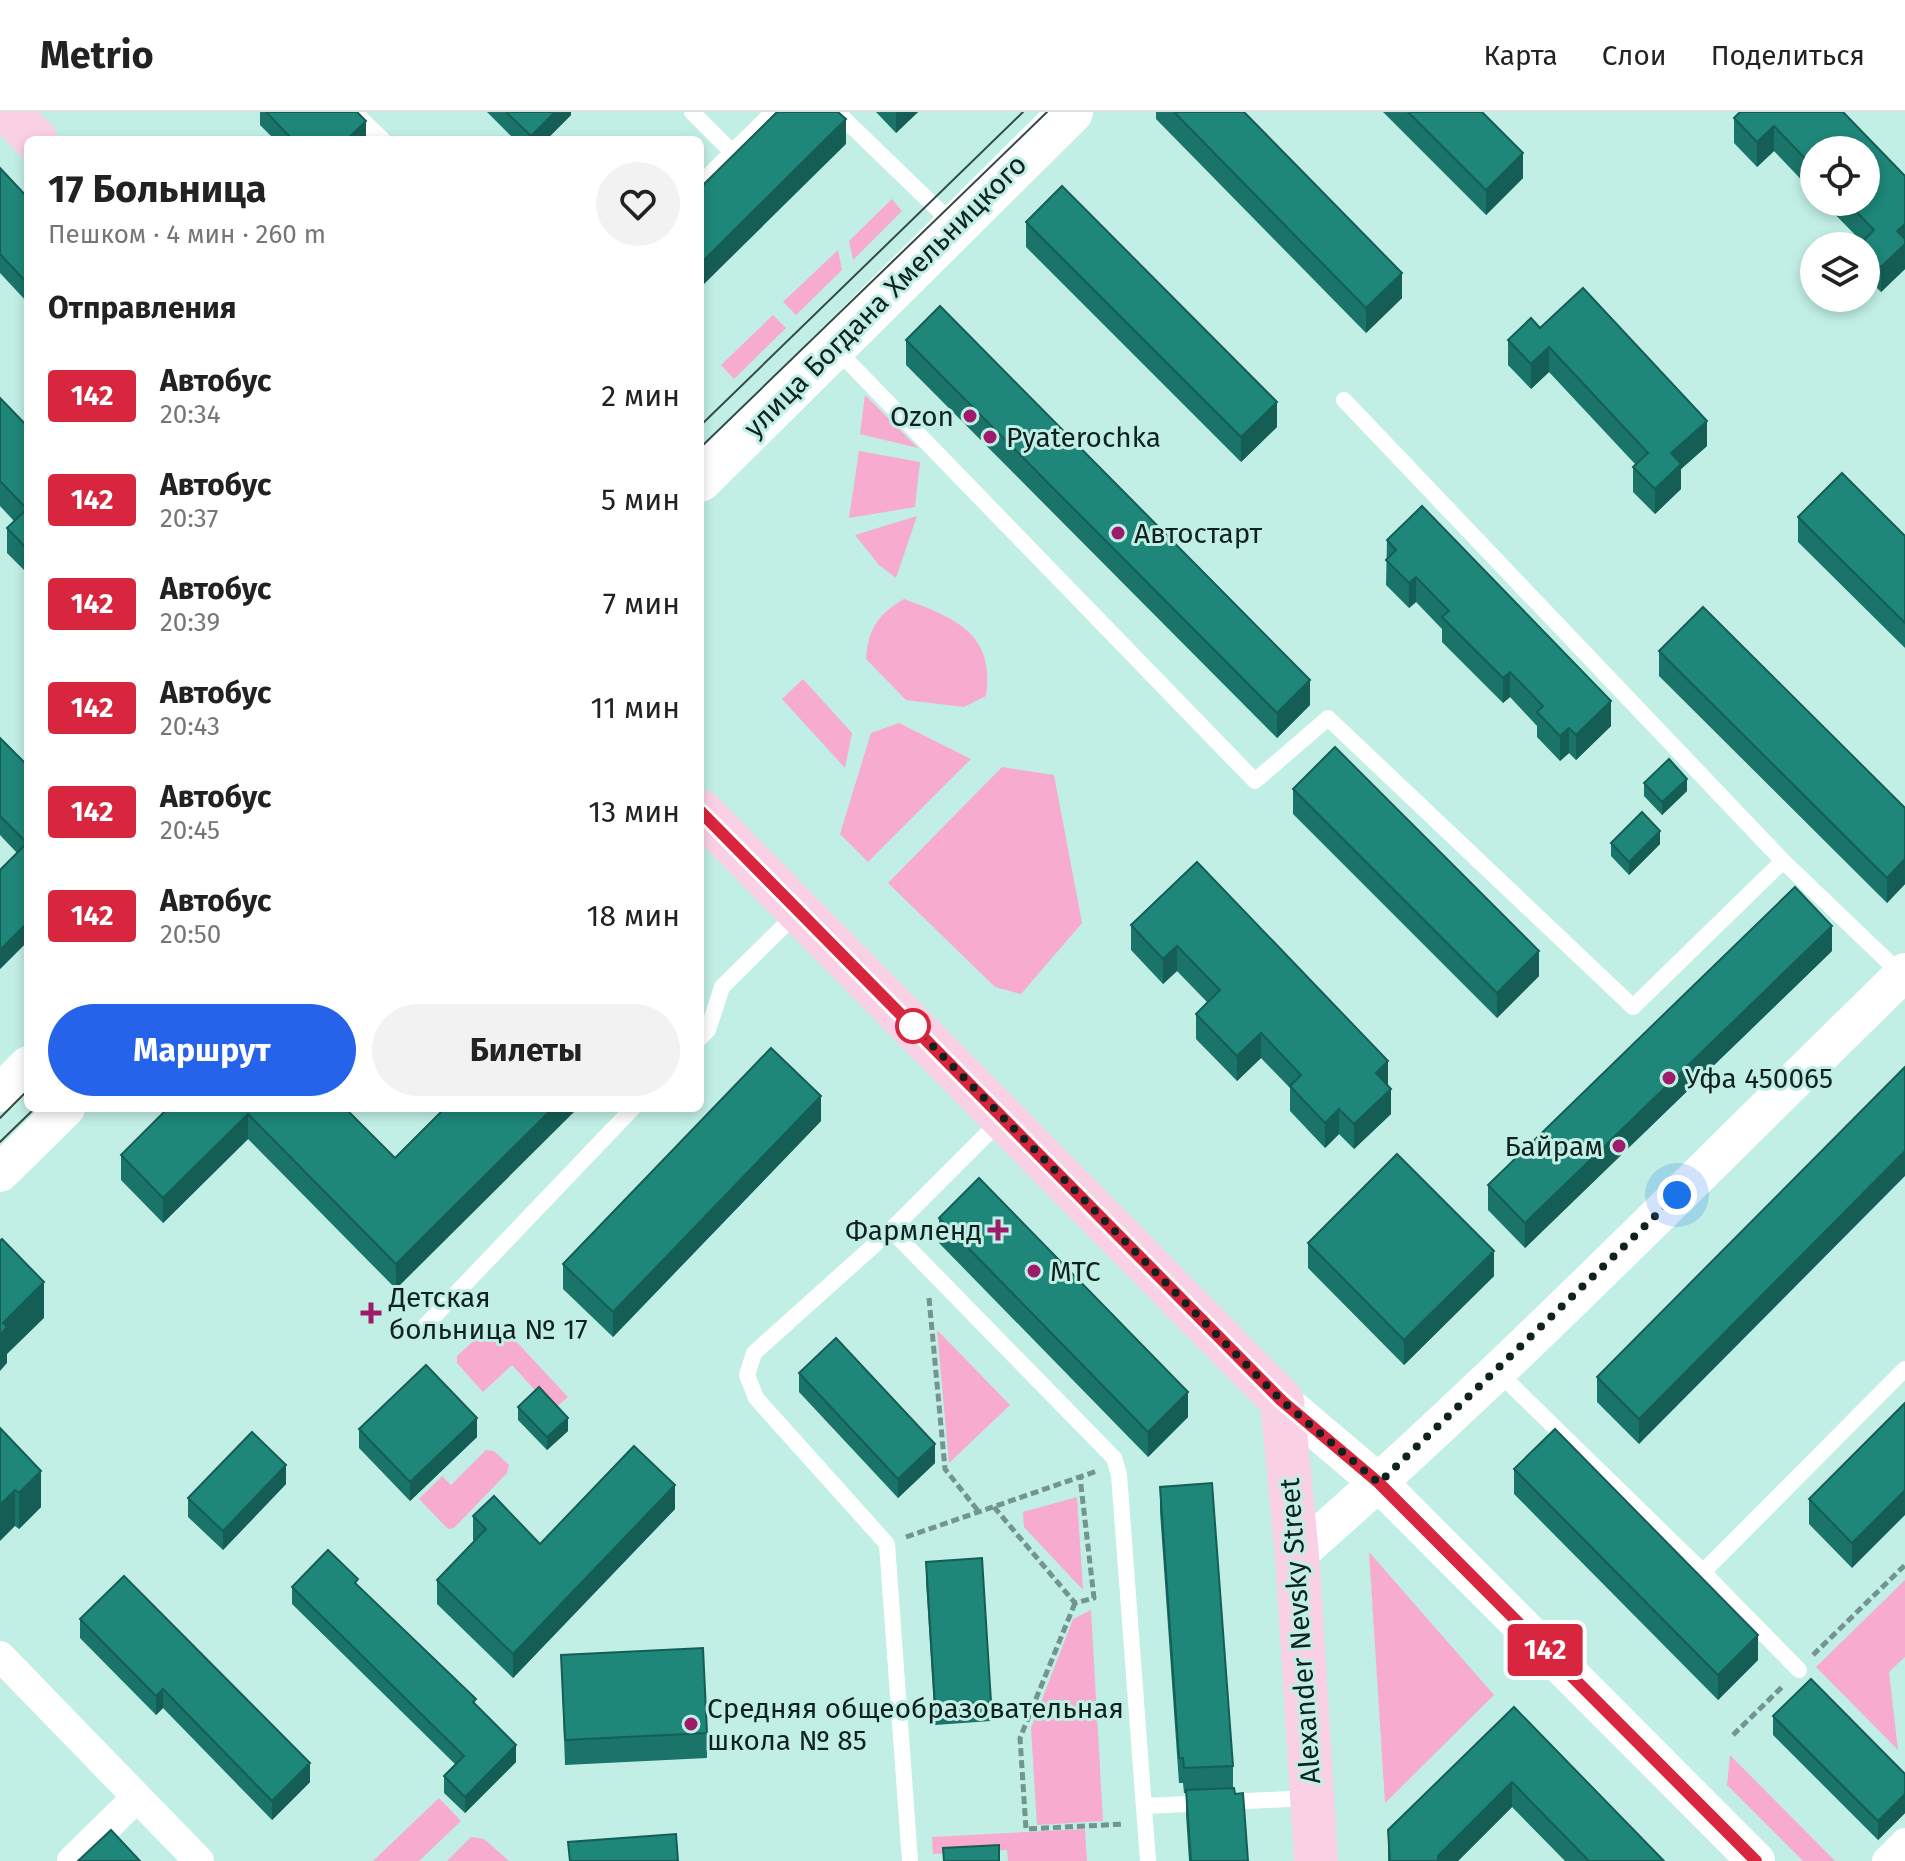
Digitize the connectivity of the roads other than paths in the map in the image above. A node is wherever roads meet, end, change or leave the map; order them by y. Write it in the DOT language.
graph roads {
  1 [pos="8,112"];
  2 [pos="692,112"];
  3 [pos="773,112"];
  4 [pos="837,112"];
  5 [pos="1071,112"];
  6 [pos="364,115"];
  7 [pos="32,136"];
  8 [pos="380,136"];
  9 [pos="732,152"];
  10 [pos="704,180"];
  11 [pos="955,226"];
  12 [pos="833,346"];
  13 [pos="1344,400"];
  14 [pos="704,476"];
  15 [pos="704,815"];
  16 [pos="1783,861"];
  17 [pos="799,911"];
  18 [pos="1904,974"];
  19 [pos="704,1034"];
  20 [pos="24,1069"];
  21 [pos="0,1093"];
  22 [pos="62,1112"];
  23 [pos="629,1112"];
  24 [pos="1003,1118"];
  25 [pos="0,1173"];
  26 [pos="891,1230"];
  27 [pos="421,1330"];
  28 [pos="1905,1369"];
  29 [pos="1497,1371"];
  30 [pos="1282,1401"];
  31 [pos="1379,1483"];
  32 [pos="1297,1555"];
  33 [pos="1703,1572"];
  34 [pos="0,1656"];
  35 [pos="1799,1670"];
  36 [pos="136,1798"];
  37 [pos="1312,1798"];
  38 [pos="1144,1814"];
  39 [pos="1905,1843"];
  40 [pos="72,1861"];
  41 [pos="199,1861"];
  42 [pos="910,1861"];
  43 [pos="1148,1861"];
  44 [pos="1316,1861"];
  45 [pos="1756,1861"];
  46 [pos="1887,1861"];
  1 -- 7 [label="main road"];
  2 -- 9 [label="lane"];
  3 -- 9 [label="lane"];
  4 -- 11 [label="lane"];
  5 -- 11 [label="main road, улица Богдана Хмельницкого"];
  6 -- 8 [label="lane"];
  9 -- 10 [label="lane"];
  11 -- 12 [label="main road, улица Богдана Хмельницкого"];
  12 -- 14 [label="main road, улица Богдана Хмельницкого"];
  12 -- 16 [label="lane"];
  13 -- 16 [label="lane"];
  15 -- 17 [label="main road"];
  16 -- 18 [label="lane"];
  17 -- 19 [label="lane"];
  17 -- 24 [label="main road"];
  18 -- 29 [label="street"];
  20 -- 21 [label="street"];
  22 -- 25 [label="street"];
  23 -- 27 [label="lane"];
  24 -- 26 [label="lane"];
  24 -- 30 [label="main road"];
  26 -- 38 [label="lane"];
  26 -- 42 [label="lane"];
  28 -- 33 [label="lane"];
  29 -- 31 [label="street"];
  29 -- 33 [label="lane"];
  30 -- 31 [label="street"];
  30 -- 32 [label="main road, Alexander Nevsky Street"];
  31 -- 32 [label="street"];
  31 -- 45 [label="street"];
  32 -- 37 [label="main road, Alexander Nevsky Street"];
  33 -- 35 [label="lane"];
  34 -- 36 [label="street"];
  36 -- 40 [label="street"];
  36 -- 41 [label="street"];
  37 -- 38 [label="lane"];
  37 -- 44 [label="main road, Alexander Nevsky Street"];
  38 -- 43 [label="lane"];
  39 -- 46 [label="street"];
}
